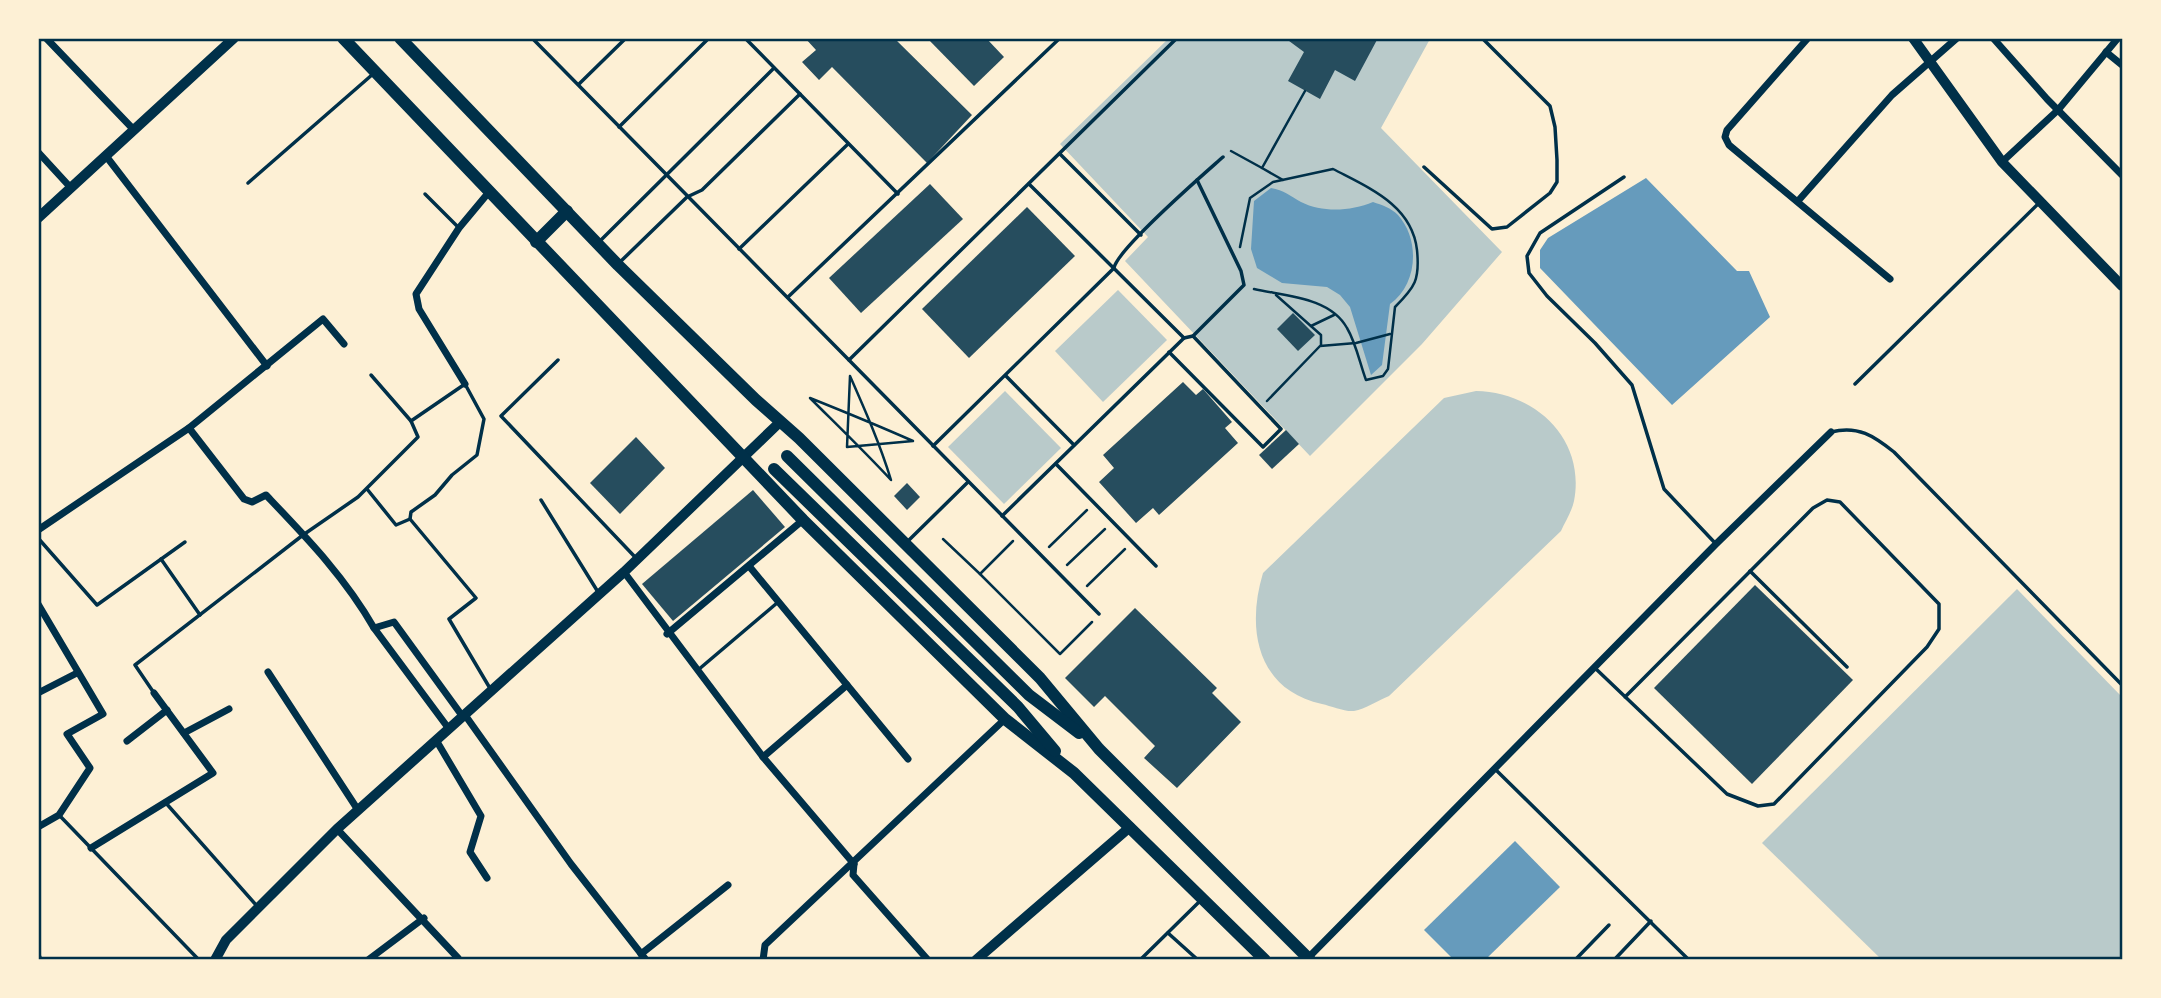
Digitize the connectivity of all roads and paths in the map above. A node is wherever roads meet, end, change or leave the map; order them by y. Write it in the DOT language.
graph roads {
  1 [pos="46,38"];
  2 [pos="234,38"];
  3 [pos="343,38"];
  4 [pos="400,38"];
  5 [pos="532,38"];
  6 [pos="626,38"];
  7 [pos="709,38"];
  8 [pos="745,38"];
  9 [pos="1060,38"];
  10 [pos="1178,38"];
  11 [pos="1482,38"];
  12 [pos="1808,38"];
  13 [pos="1956,38"];
  14 [pos="1993,38"];
  15 [pos="2118,38"];
  16 [pos="1917,41"];
  17 [pos="2106,52"];
  18 [pos="1928,61"];
  19 [pos="2123,65"];
  20 [pos="774,68"];
  21 [pos="375,72"];
  22 [pos="579,84"];
  23 [pos="1305,91"];
  24 [pos="800,94"];
  25 [pos="2058,110"];
  26 [pos="619,127"];
  27 [pos="134,130"];
  28 [pos="848,144"];
  29 [pos="38,152"];
  30 [pos="1060,154"];
  31 [pos="106,156"];
  32 [pos="1223,157"];
  33 [pos="2001,162"];
  34 [pos="1424,167"];
  35 [pos="1262,168"];
  36 [pos="667,175"];
  37 [pos="2123,175"];
  38 [pos="1624,177"];
  39 [pos="1197,180"];
  40 [pos="1283,180"];
  41 [pos="248,183"];
  42 [pos="1029,184"];
  43 [pos="71,188"];
  44 [pos="489,192"];
  45 [pos="425,194"];
  46 [pos="898,194"];
  47 [pos="687,197"];
  48 [pos="1798,201"];
  49 [pos="2040,202"];
  50 [pos="567,211"];
  51 [pos="38,218"];
  52 [pos="459,228"];
  53 [pos="1141,235"];
  54 [pos="536,242"];
  55 [pos="598,244"];
  56 [pos="739,249"];
  57 [pos="1232,253"];
  58 [pos="618,265"];
  59 [pos="1114,268"];
  60 [pos="1889,279"];
  61 [pos="2123,286"];
  62 [pos="1242,287"];
  63 [pos="1273,293"];
  64 [pos="788,297"];
  65 [pos="1334,315"];
  66 [pos="1311,326"];
  67 [pos="1390,334"];
  68 [pos="1193,336"];
  69 [pos="1184,338"];
  70 [pos="1354,343"];
  71 [pos="344,344"];
  72 [pos="1321,346"];
  73 [pos="1170,352"];
  74 [pos="558,360"];
  75 [pos="849,360"];
  76 [pos="267,366"];
  77 [pos="371,375"];
  78 [pos="1006,376"];
  79 [pos="465,384"];
  80 [pos="1855,384"];
  81 [pos="1261,407"];
  82 [pos="848,413"];
  83 [pos="411,421"];
  84 [pos="870,421"];
  85 [pos="780,422"];
  86 [pos="189,428"];
  87 [pos="1831,432"];
  88 [pos="848,435"];
  89 [pos="880,444"];
  90 [pos="1074,445"];
  91 [pos="859,446"];
  92 [pos="933,446"];
  93 [pos="787,456"];
  94 [pos="743,460"];
  95 [pos="1056,464"];
  96 [pos="774,469"];
  97 [pos="968,482"];
  98 [pos="367,488"];
  99 [pos="541,500"];
  100 [pos="1095,503"];
  101 [pos="1002,516"];
  102 [pos="410,519"];
  103 [pos="803,520"];
  104 [pos="1113,522"];
  105 [pos="38,530"];
  106 [pos="1020,534"];
  107 [pos="303,535"];
  108 [pos="38,538"];
  109 [pos="943,538"];
  110 [pos="185,542"];
  111 [pos="1132,542"];
  112 [pos="905,543"];
  113 [pos="1716,544"];
  114 [pos="1041,555"];
  115 [pos="161,559"];
  116 [pos="637,559"];
  117 [pos="749,566"];
  118 [pos="1156,566"];
  119 [pos="1750,571"];
  120 [pos="624,572"];
  121 [pos="1059,573"];
  122 [pos="980,575"];
  123 [pos="1079,593"];
  124 [pos="599,594"];
  125 [pos="778,602"];
  126 [pos="38,604"];
  127 [pos="1100,614"];
  128 [pos="200,615"];
  129 [pos="374,628"];
  130 [pos="667,634"];
  131 [pos="1594,667"];
  132 [pos="1847,667"];
  133 [pos="268,672"];
  134 [pos="696,672"];
  135 [pos="77,673"];
  136 [pos="847,685"];
  137 [pos="2123,685"];
  138 [pos="491,691"];
  139 [pos="154,692"];
  140 [pos="38,693"];
  141 [pos="1625,697"];
  142 [pos="229,709"];
  143 [pos="167,710"];
  144 [pos="464,716"];
  145 [pos="1005,719"];
  146 [pos="449,729"];
  147 [pos="184,733"];
  148 [pos="436,740"];
  149 [pos="127,741"];
  150 [pos="1099,749"];
  151 [pos="763,757"];
  152 [pos="908,759"];
  153 [pos="1494,768"];
  154 [pos="1074,773"];
  155 [pos="165,802"];
  156 [pos="358,810"];
  157 [pos="59,815"];
  158 [pos="38,827"];
  159 [pos="1130,827"];
  160 [pos="337,829"];
  161 [pos="91,848"];
  162 [pos="854,864"];
  163 [pos="487,878"];
  164 [pos="727,885"];
  165 [pos="1203,898"];
  166 [pos="259,907"];
  167 [pos="424,918"];
  168 [pos="1651,921"];
  169 [pos="1609,925"];
  170 [pos="1168,932"];
  171 [pos="38,952"];
  172 [pos="644,957"];
  173 [pos="458,958"];
  174 [pos="1308,959"];
  175 [pos="41,960"];
  176 [pos="199,960"];
  177 [pos="215,960"];
  178 [pos="368,960"];
  179 [pos="763,960"];
  180 [pos="928,960"];
  181 [pos="976,960"];
  182 [pos="1140,960"];
  183 [pos="1198,960"];
  184 [pos="1265,960"];
  185 [pos="1575,960"];
  186 [pos="1614,960"];
  187 [pos="1689,960"];
  1 -- 27 [label="street"];
  2 -- 27 [label="main road"];
  3 -- 21 [label="main road"];
  4 -- 50 [label="main road"];
  5 -- 22 [label="lane"];
  6 -- 22 [label="lane"];
  7 -- 26 [label="lane"];
  8 -- 20 [label="lane"];
  9 -- 46 [label="lane"];
  10 -- 30 [label="lane"];
  11 -- 34 [label="lane"];
  12 -- 48 [label="street"];
  13 -- 18 [label="street"];
  14 -- 25 [label="street"];
  15 -- 17 [label="street"];
  16 -- 18 [label="main road"];
  17 -- 19 [label="street"];
  17 -- 25 [label="street"];
  18 -- 33 [label="main road"];
  18 -- 48 [label="street"];
  20 -- 24 [label="lane"];
  20 -- 36 [label="lane"];
  21 -- 41 [label="lane"];
  21 -- 44 [label="main road"];
  22 -- 26 [label="lane"];
  23 -- 35 [label="path"];
  24 -- 28 [label="lane"];
  24 -- 47 [label="lane"];
  25 -- 33 [label="street"];
  25 -- 37 [label="street"];
  26 -- 36 [label="lane"];
  27 -- 31 [label="main road"];
  28 -- 46 [label="lane"];
  28 -- 56 [label="lane"];
  29 -- 43 [label="street"];
  30 -- 42 [label="lane"];
  30 -- 53 [label="lane"];
  31 -- 43 [label="main road"];
  31 -- 76 [label="street"];
  32 -- 35 [label="path"];
  32 -- 39 [label="lane"];
  33 -- 49 [label="main road"];
  35 -- 40 [label="path"];
  36 -- 47 [label="lane"];
  36 -- 55 [label="lane"];
  38 -- 113 [label="lane"];
  39 -- 53 [label="lane"];
  39 -- 57 [label="lane"];
  40 -- 57 [label="path"];
  40 -- 67 [label="path"];
  42 -- 59 [label="lane"];
  42 -- 75 [label="lane"];
  43 -- 51 [label="main road"];
  44 -- 52 [label="street"];
  44 -- 54 [label="main road"];
  45 -- 52 [label="lane"];
  46 -- 64 [label="lane"];
  47 -- 56 [label="lane"];
  47 -- 58 [label="lane"];
  48 -- 60 [label="street"];
  49 -- 61 [label="main road"];
  49 -- 80 [label="lane"];
  50 -- 54 [label="main road"];
  50 -- 55 [label="main road"];
  52 -- 79 [label="street"];
  53 -- 59 [label="lane"];
  54 -- 94 [label="main road"];
  55 -- 58 [label="main road"];
  56 -- 64 [label="lane"];
  57 -- 62 [label="lane"];
  58 -- 85 [label="main road"];
  59 -- 69 [label="lane"];
  59 -- 78 [label="lane"];
  62 -- 63 [label="path"];
  62 -- 68 [label="lane"];
  63 -- 65 [label="path"];
  63 -- 66 [label="path"];
  64 -- 75 [label="lane"];
  65 -- 66 [label="path"];
  65 -- 70 [label="path"];
  66 -- 72 [label="path"];
  67 -- 70 [label="path"];
  67 -- 70 [label="path"];
  68 -- 69 [label="lane"];
  68 -- 81 [label="lane"];
  69 -- 73 [label="lane"];
  70 -- 72 [label="path"];
  71 -- 76 [label="street"];
  72 -- 81 [label="path"];
  73 -- 81 [label="lane"];
  73 -- 90 [label="lane"];
  74 -- 116 [label="lane"];
  75 -- 92 [label="lane"];
  76 -- 86 [label="street"];
  77 -- 83 [label="lane"];
  78 -- 90 [label="lane"];
  78 -- 92 [label="lane"];
  79 -- 83 [label="lane"];
  79 -- 102 [label="lane"];
  82 -- 84 [label="path"];
  82 -- 84 [label="path"];
  82 -- 88 [label="path"];
  82 -- 88 [label="path"];
  83 -- 98 [label="lane"];
  84 -- 89 [label="path"];
  84 -- 89 [label="path"];
  85 -- 94 [label="main road"];
  85 -- 112 [label="main road"];
  86 -- 105 [label="street"];
  86 -- 107 [label="street"];
  87 -- 113 [label="street"];
  87 -- 137 [label="lane"];
  88 -- 91 [label="path"];
  88 -- 91 [label="path"];
  89 -- 91 [label="path"];
  89 -- 91 [label="path"];
  90 -- 95 [label="lane"];
  92 -- 97 [label="lane"];
  93 -- 150 [label="main road"];
  94 -- 103 [label="main road"];
  94 -- 116 [label="main road"];
  95 -- 100 [label="lane"];
  95 -- 101 [label="lane"];
  96 -- 154 [label="main road"];
  97 -- 101 [label="lane"];
  97 -- 112 [label="lane"];
  98 -- 102 [label="lane"];
  98 -- 107 [label="lane"];
  99 -- 124 [label="lane"];
  100 -- 104 [label="lane"];
  100 -- 114 [label="path"];
  101 -- 106 [label="lane"];
  102 -- 138 [label="lane"];
  103 -- 117 [label="street"];
  103 -- 145 [label="main road"];
  104 -- 111 [label="lane"];
  104 -- 121 [label="path"];
  106 -- 114 [label="lane"];
  106 -- 122 [label="path"];
  107 -- 128 [label="lane"];
  107 -- 129 [label="street"];
  108 -- 115 [label="lane"];
  109 -- 122 [label="path"];
  110 -- 115 [label="lane"];
  111 -- 118 [label="lane"];
  111 -- 123 [label="path"];
  112 -- 150 [label="main road"];
  113 -- 131 [label="street"];
  114 -- 121 [label="lane"];
  115 -- 128 [label="lane"];
  116 -- 120 [label="main road"];
  117 -- 125 [label="street"];
  117 -- 130 [label="street"];
  119 -- 132 [label="lane"];
  119 -- 141 [label="lane"];
  119 -- 141 [label="lane"];
  120 -- 124 [label="main road"];
  120 -- 130 [label="street"];
  121 -- 123 [label="lane"];
  122 -- 127 [label="path"];
  123 -- 127 [label="lane"];
  124 -- 138 [label="main road"];
  125 -- 134 [label="lane"];
  125 -- 136 [label="street"];
  126 -- 135 [label="street"];
  128 -- 139 [label="lane"];
  129 -- 144 [label="street"];
  129 -- 146 [label="street"];
  130 -- 134 [label="street"];
  131 -- 141 [label="lane"];
  131 -- 153 [label="street"];
  133 -- 156 [label="street"];
  134 -- 151 [label="street"];
  135 -- 140 [label="street"];
  135 -- 157 [label="street"];
  136 -- 151 [label="street"];
  136 -- 152 [label="street"];
  138 -- 144 [label="main road"];
  139 -- 143 [label="street"];
  142 -- 147 [label="street"];
  143 -- 147 [label="street"];
  143 -- 149 [label="street"];
  144 -- 146 [label="main road"];
  144 -- 172 [label="street"];
  145 -- 154 [label="main road"];
  145 -- 162 [label="street"];
  146 -- 148 [label="main road"];
  147 -- 155 [label="street"];
  148 -- 156 [label="main road"];
  148 -- 163 [label="street"];
  150 -- 174 [label="main road"];
  151 -- 162 [label="street"];
  153 -- 168 [label="lane"];
  153 -- 174 [label="street"];
  154 -- 159 [label="main road"];
  155 -- 161 [label="street"];
  155 -- 166 [label="lane"];
  156 -- 160 [label="main road"];
  157 -- 158 [label="street"];
  157 -- 161 [label="lane"];
  159 -- 165 [label="main road"];
  159 -- 181 [label="street"];
  160 -- 166 [label="main road"];
  160 -- 167 [label="street"];
  161 -- 176 [label="lane"];
  162 -- 179 [label="street"];
  162 -- 180 [label="street"];
  164 -- 172 [label="street"];
  165 -- 170 [label="lane"];
  165 -- 184 [label="main road"];
  166 -- 177 [label="main road"];
  167 -- 173 [label="street"];
  167 -- 178 [label="street"];
  168 -- 186 [label="lane"];
  168 -- 187 [label="lane"];
  169 -- 185 [label="lane"];
  170 -- 182 [label="lane"];
  170 -- 183 [label="lane"];
  171 -- 175 [label="lane"];
}
